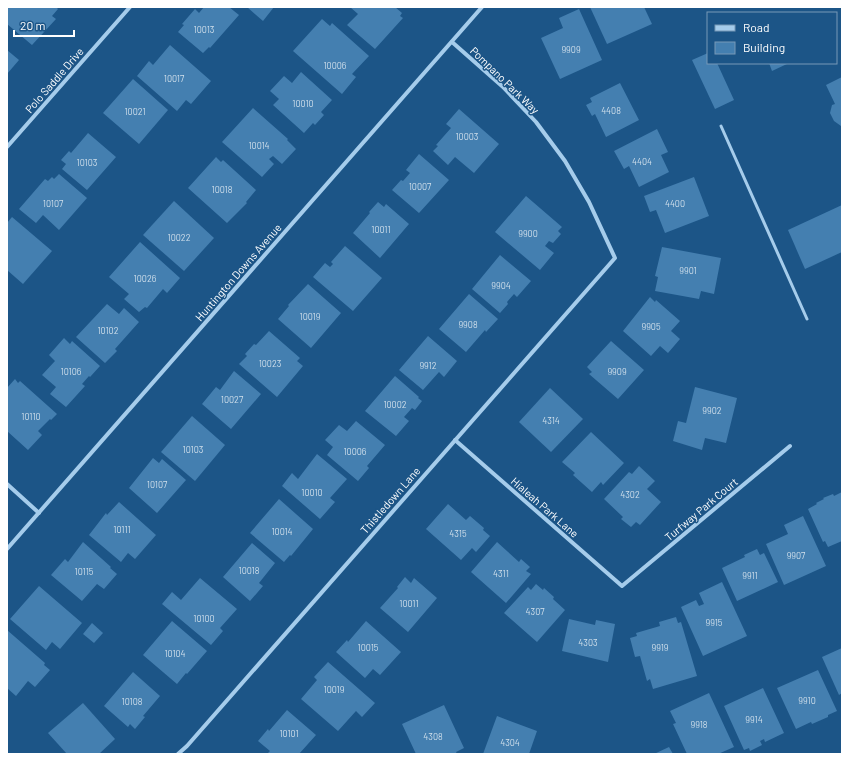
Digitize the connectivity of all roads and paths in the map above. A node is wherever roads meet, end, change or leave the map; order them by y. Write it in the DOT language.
graph roads {
  1 [pos="130,7"];
  2 [pos="482,7"];
  3 [pos="452,42"];
  4 [pos="721,126"];
  5 [pos="7,147"];
  6 [pos="615,258"];
  7 [pos="807,319"];
  8 [pos="455,440"];
  9 [pos="790,446"];
  10 [pos="7,484"];
  11 [pos="39,513"];
  12 [pos="7,549"];
  13 [pos="622,586"];
  14 [pos="178,754"];
  1 -- 5 [label="street, Polo Saddle Drive"];
  2 -- 3 [label="street, Huntington Downs Avenue"];
  3 -- 6 [label="street, Pompano Park Way"];
  3 -- 11 [label="street, Huntington Downs Avenue"];
  4 -- 7 [label="lane"];
  6 -- 8 [label="street, Thistledown Lane"];
  8 -- 13 [label="street, Hialeah Park Lane"];
  8 -- 14 [label="street, Thistledown Lane"];
  9 -- 13 [label="street, Turfway Park Court"];
  10 -- 11 [label="street"];
  11 -- 12 [label="street, Huntington Downs Avenue"];
}
